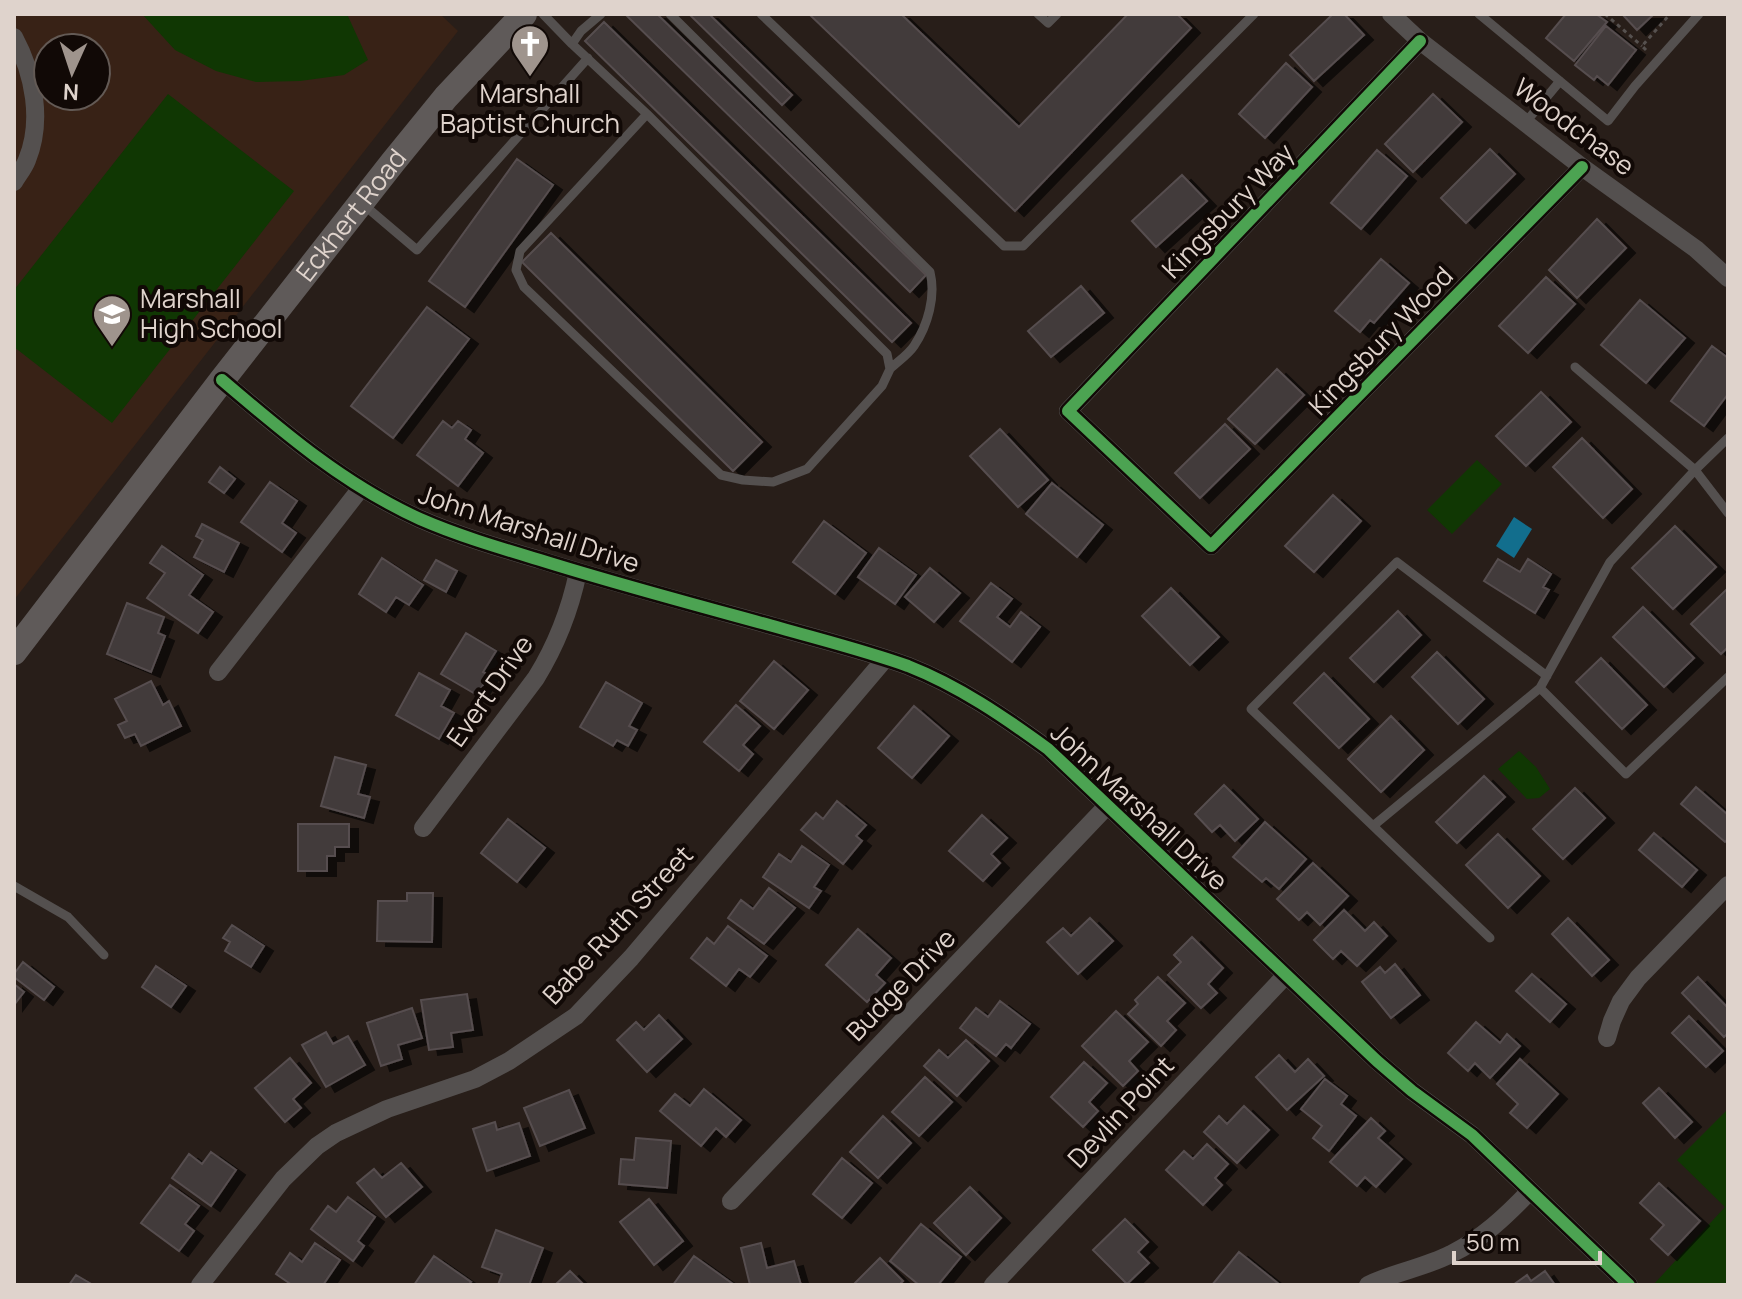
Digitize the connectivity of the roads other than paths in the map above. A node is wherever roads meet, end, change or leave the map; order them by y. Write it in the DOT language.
graph roads {
  1 [pos="524,14"];
  2 [pos="543,14"];
  3 [pos="601,14"];
  4 [pos="670,14"];
  5 [pos="761,14"];
  6 [pos="1038,14"];
  7 [pos="1057,14"];
  8 [pos="1254,14"];
  9 [pos="1391,14"];
  10 [pos="1479,14"];
  11 [pos="1699,14"];
  12 [pos="14,37"];
  13 [pos="1420,41"];
  14 [pos="572,44"];
  15 [pos="588,58"];
  16 [pos="1560,81"];
  17 [pos="647,114"];
  18 [pos="1525,123"];
  19 [pos="1582,167"];
  20 [pos="14,182"];
  21 [pos="361,203"];
  22 [pos="1728,278"];
  23 [pos="1575,367"];
  24 [pos="890,369"];
  25 [pos="222,380"];
  26 [pos="1728,438"];
  27 [pos="1695,470"];
  28 [pos="361,488"];
  29 [pos="1728,513"];
  30 [pos="1211,546"];
  31 [pos="578,572"];
  32 [pos="14,652"];
  33 [pos="885,659"];
  34 [pos="218,672"];
  35 [pos="1547,676"];
  36 [pos="1728,677"];
  37 [pos="1540,688"];
  38 [pos="1108,805"];
  39 [pos="1373,826"];
  40 [pos="423,828"];
  41 [pos="1728,885"];
  42 [pos="14,886"];
  43 [pos="1490,938"];
  44 [pos="104,955"];
  45 [pos="1286,975"];
  46 [pos="1607,1038"];
  47 [pos="1530,1191"];
  48 [pos="731,1201"];
  49 [pos="200,1285"];
  50 [pos="993,1285"];
  51 [pos="1368,1285"];
  52 [pos="1629,1285"];
  1 -- 21 [label="main road, Eckhert Road"];
  2 -- 14 [label="lane"];
  3 -- 14 [label="lane"];
  4 -- 24 [label="lane"];
  5 -- 8 [label="lane"];
  6 -- 7 [label="lane"];
  9 -- 13 [label="street, Woodchase"];
  10 -- 16 [label="lane"];
  11 -- 16 [label="lane"];
  12 -- 20 [label="street"];
  13 -- 18 [label="street, Woodchase"];
  13 -- 30 [label="street, Kingsbury Way"];
  14 -- 15 [label="lane"];
  15 -- 17 [label="lane"];
  15 -- 21 [label="lane"];
  16 -- 18 [label="lane"];
  17 -- 24 [label="lane"];
  17 -- 24 [label="lane"];
  18 -- 19 [label="street, Woodchase"];
  19 -- 22 [label="street, Woodchase"];
  19 -- 30 [label="street, Kingsbury Wood"];
  21 -- 25 [label="main road, Eckhert Road"];
  23 -- 27 [label="lane"];
  25 -- 28 [label="street, John Marshall Drive"];
  25 -- 32 [label="main road, Eckhert Road"];
  26 -- 27 [label="lane"];
  27 -- 29 [label="lane"];
  27 -- 35 [label="lane"];
  28 -- 31 [label="street, John Marshall Drive"];
  28 -- 34 [label="street"];
  31 -- 33 [label="street, John Marshall Drive"];
  31 -- 40 [label="street, Evert Drive"];
  33 -- 38 [label="street, John Marshall Drive"];
  33 -- 49 [label="street, Babe Ruth Street"];
  35 -- 37 [label="lane"];
  35 -- 39 [label="lane"];
  36 -- 37 [label="lane"];
  37 -- 39 [label="lane"];
  38 -- 45 [label="street, John Marshall Drive"];
  38 -- 48 [label="street, Budge Drive"];
  39 -- 43 [label="lane"];
  41 -- 46 [label="street"];
  42 -- 44 [label="lane"];
  45 -- 47 [label="street, John Marshall Drive"];
  45 -- 50 [label="street, Devlin Point"];
  47 -- 51 [label="street"];
  47 -- 52 [label="street, John Marshall Drive"];
}
